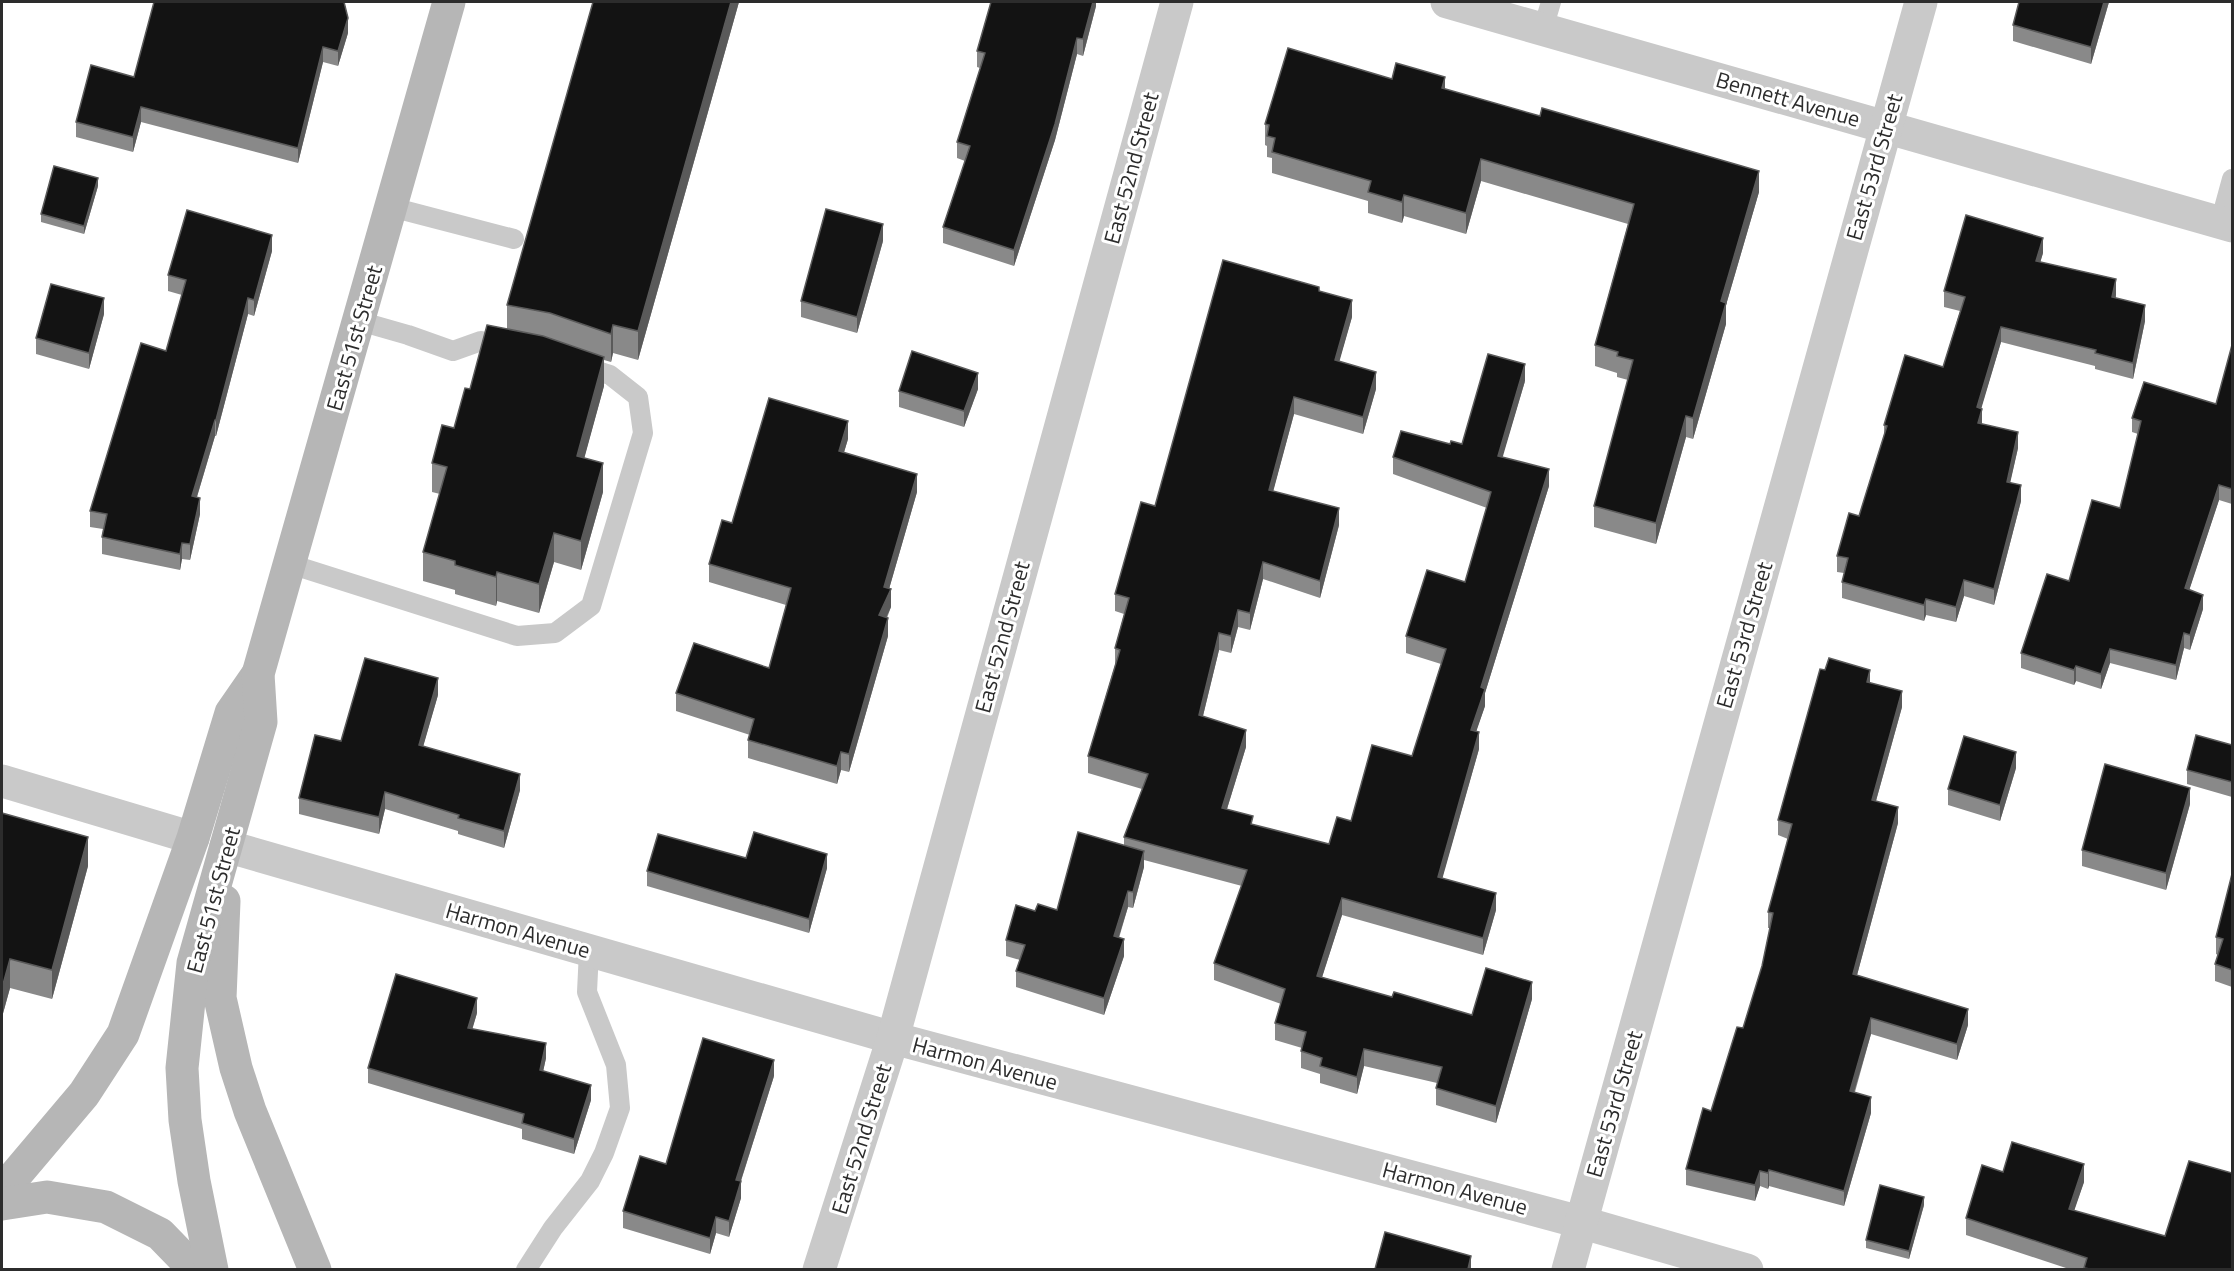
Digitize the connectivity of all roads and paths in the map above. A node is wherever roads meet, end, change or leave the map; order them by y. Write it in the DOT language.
graph roads {
  1 [pos="449,2"];
  2 [pos="1177,2"];
  3 [pos="1447,2"];
  4 [pos="1921,2"];
  5 [pos="1547,15"];
  6 [pos="1885,127"];
  7 [pos="2232,179"];
  8 [pos="391,207"];
  9 [pos="2226,225"];
  10 [pos="514,239"];
  11 [pos="359,321"];
  12 [pos="524,349"];
  13 [pos="557,357"];
  14 [pos="290,564"];
  15 [pos="258,674"];
  16 [pos="2,781"];
  17 [pos="193,838"];
  18 [pos="226,846"];
  19 [pos="589,951"];
  20 [pos="892,1038"];
  21 [pos="2,1191"];
  22 [pos="2,1204"];
  23 [pos="1581,1222"];
  24 [pos="195,1269"];
  25 [pos="212,1269"];
  26 [pos="315,1269"];
  27 [pos="526,1269"];
  28 [pos="819,1269"];
  29 [pos="1568,1269"];
  30 [pos="1747,1269"];
  1 -- 8 [label="main road, East 51st Street"];
  2 -- 20 [label="street, East 52nd Street"];
  3 -- 5 [label="street, Bennett Avenue"];
  4 -- 6 [label="street, East 53rd Street"];
  5 -- 6 [label="street, Bennett Avenue"];
  6 -- 9 [label="street, Bennett Avenue"];
  6 -- 23 [label="street, East 53rd Street"];
  7 -- 9 [label="lane"];
  8 -- 10 [label="lane"];
  8 -- 11 [label="main road, East 51st Street"];
  11 -- 12 [label="lane"];
  11 -- 14 [label="main road, East 51st Street"];
  13 -- 14 [label="lane"];
  14 -- 15 [label="main road, East 51st Street"];
  15 -- 17 [label="main road, East 51st Street"];
  15 -- 18 [label="main road, East 51st Street"];
  16 -- 17 [label="street"];
  17 -- 21 [label="main road, East 51st Street"];
  18 -- 19 [label="street, Harmon Avenue"];
  18 -- 25 [label="main road, East 51st Street"];
  18 -- 26 [label="main road"];
  19 -- 20 [label="street, Harmon Avenue"];
  19 -- 27 [label="lane"];
  20 -- 23 [label="street, Harmon Avenue"];
  20 -- 28 [label="street, East 52nd Street"];
  22 -- 24 [label="main road"];
  23 -- 29 [label="street, East 53rd Street"];
  23 -- 30 [label="street, Harmon Avenue"];
}
